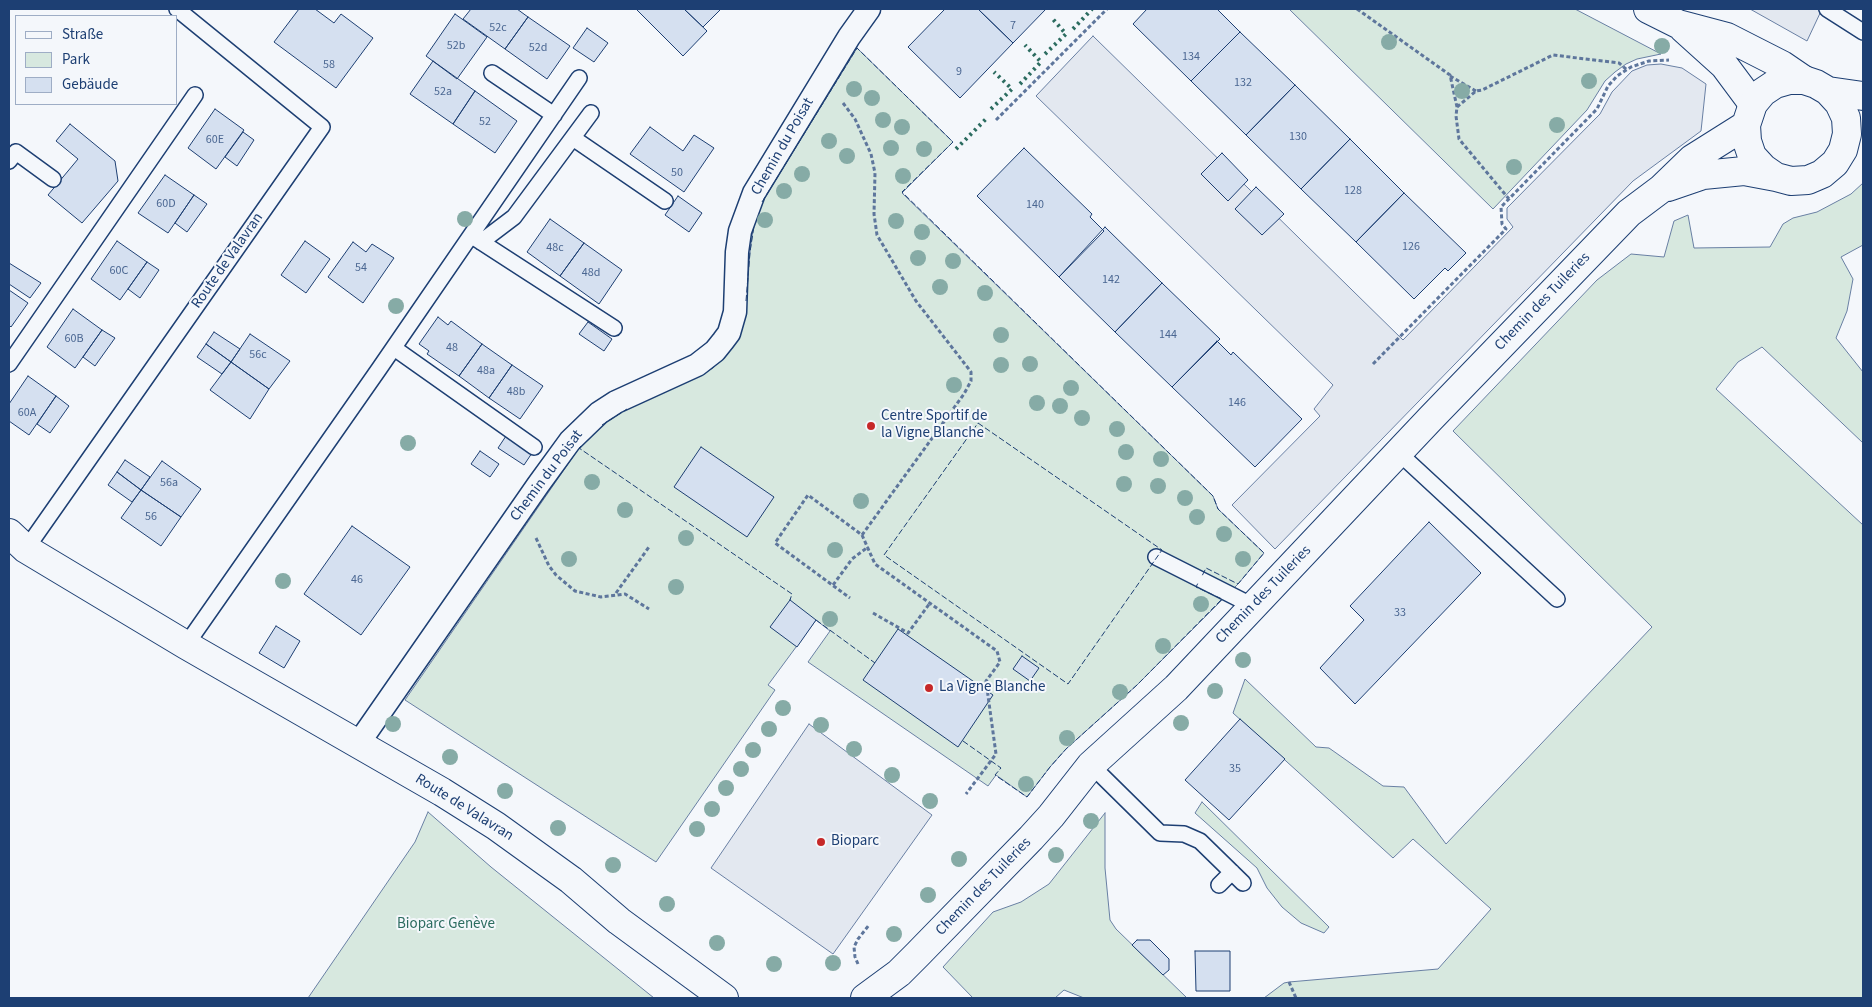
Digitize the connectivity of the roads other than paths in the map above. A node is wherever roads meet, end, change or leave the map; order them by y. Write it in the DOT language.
graph roads {
  1 [pos="177,9"];
  2 [pos="869,9"];
  3 [pos="1648,9"];
  4 [pos="1827,9"];
  5 [pos="1678,24"];
  6 [pos="1863,32"];
  7 [pos="492,73"];
  8 [pos="579,78"];
  9 [pos="1804,80"];
  10 [pos="1828,91"];
  11 [pos="195,95"];
  12 [pos="1863,96"];
  13 [pos="591,113"];
  14 [pos="1750,114"];
  15 [pos="554,115"];
  16 [pos="573,138"];
  17 [pos="1863,143"];
  18 [pos="9,161"];
  19 [pos="1835,164"];
  20 [pos="1776,177"];
  21 [pos="53,179"];
  22 [pos="1661,189"];
  23 [pos="665,201"];
  24 [pos="476,239"];
  25 [pos="614,328"];
  26 [pos="394,348"];
  27 [pos="9,364"];
  28 [pos="534,447"];
  29 [pos="1399,453"];
  30 [pos="18,541"];
  31 [pos="1156,557"];
  32 [pos="1557,599"];
  33 [pos="1253,606"];
  34 [pos="186,645"];
  35 [pos="358,744"];
  36 [pos="1091,765"];
  37 [pos="1232,872"];
  38 [pos="1243,883"];
  39 [pos="1219,885"];
  40 [pos="724,998"];
  41 [pos="865,998"];
  1 -- 30 [label="lane, Route de Valavran"];
  2 -- 35 [label="street, Chemin du Poisat"];
  3 -- 5 [label="street"];
  4 -- 6 [label="lane"];
  5 -- 9 [label="street"];
  5 -- 14 [label="street"];
  7 -- 15 [label="lane"];
  8 -- 15 [label="lane"];
  9 -- 10 [label="street"];
  9 -- 14 [label="street"];
  10 -- 12 [label="street"];
  10 -- 19 [label="street"];
  11 -- 27 [label="lane"];
  13 -- 16 [label="lane"];
  14 -- 20 [label="street"];
  14 -- 22 [label="street, Chemin des Tuileries"];
  15 -- 24 [label="lane"];
  16 -- 23 [label="lane"];
  16 -- 24 [label="lane"];
  17 -- 19 [label="street"];
  18 -- 21 [label="lane"];
  19 -- 20 [label="street"];
  20 -- 22 [label="street, Chemin des Tuileries"];
  22 -- 29 [label="street, Chemin des Tuileries"];
  24 -- 25 [label="lane"];
  24 -- 26 [label="lane"];
  26 -- 28 [label="lane"];
  26 -- 34 [label="lane"];
  29 -- 32 [label="lane"];
  29 -- 33 [label="street, Chemin des Tuileries"];
  30 -- 34 [label="street, Route de Valavran"];
  31 -- 33 [label="lane"];
  33 -- 36 [label="street, Chemin des Tuileries"];
  34 -- 35 [label="street, Route de Valavran"];
  35 -- 40 [label="street, Route de Valavran"];
  36 -- 37 [label="lane"];
  36 -- 41 [label="street, Chemin des Tuileries"];
  37 -- 38 [label="lane"];
  37 -- 39 [label="lane"];
}
